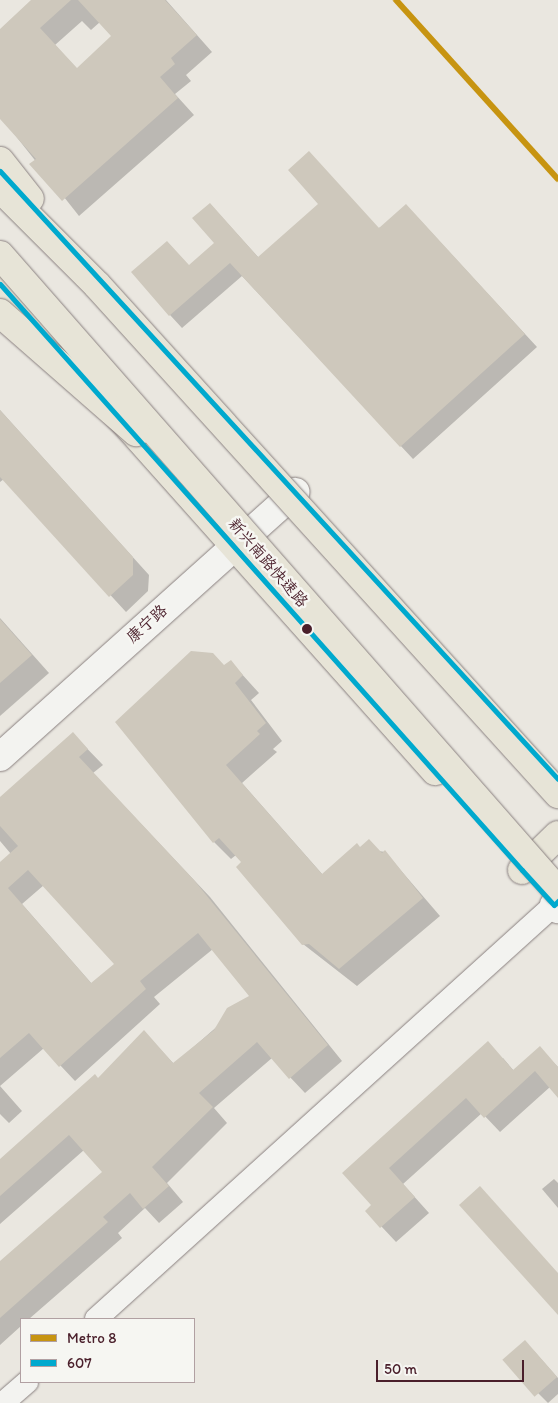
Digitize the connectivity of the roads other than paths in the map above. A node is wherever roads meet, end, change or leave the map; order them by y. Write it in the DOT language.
graph roads {
  1 [pos="0,161"];
  2 [pos="0,171"];
  3 [pos="0,188"];
  4 [pos="0,255"];
  5 [pos="0,284"];
  6 [pos="97,285"];
  7 [pos="0,313"];
  8 [pos="295,492"];
  9 [pos="206,493"];
  10 [pos="235,545"];
  11 [pos="0,757"];
  12 [pos="558,779"];
  13 [pos="558,794"];
  14 [pos="558,835"];
  15 [pos="522,870"];
  16 [pos="557,902"];
  17 [pos="97,1318"];
  18 [pos="26,1383"];
  19 [pos="3,1403"];
  1 -- 6 [label="main road, bridge"];
  2 -- 8 [label="main road"];
  3 -- 6 [label="main road, bridge"];
  4 -- 9 [label="main road, 新兴南路快速路, bridge"];
  5 -- 10 [label="main road"];
  6 -- 13 [label="main road, bridge"];
  7 -- 9 [label="main road, bridge"];
  8 -- 10 [label="street, 康宁路"];
  8 -- 12 [label="main road"];
  9 -- 16 [label="main road, 新兴南路快速路, bridge"];
  10 -- 11 [label="street, 康宁路"];
  10 -- 15 [label="main road"];
  14 -- 15 [label="main road"];
  15 -- 16 [label="main road"];
  16 -- 17 [label="street"];
  18 -- 19 [label="street"];
}
